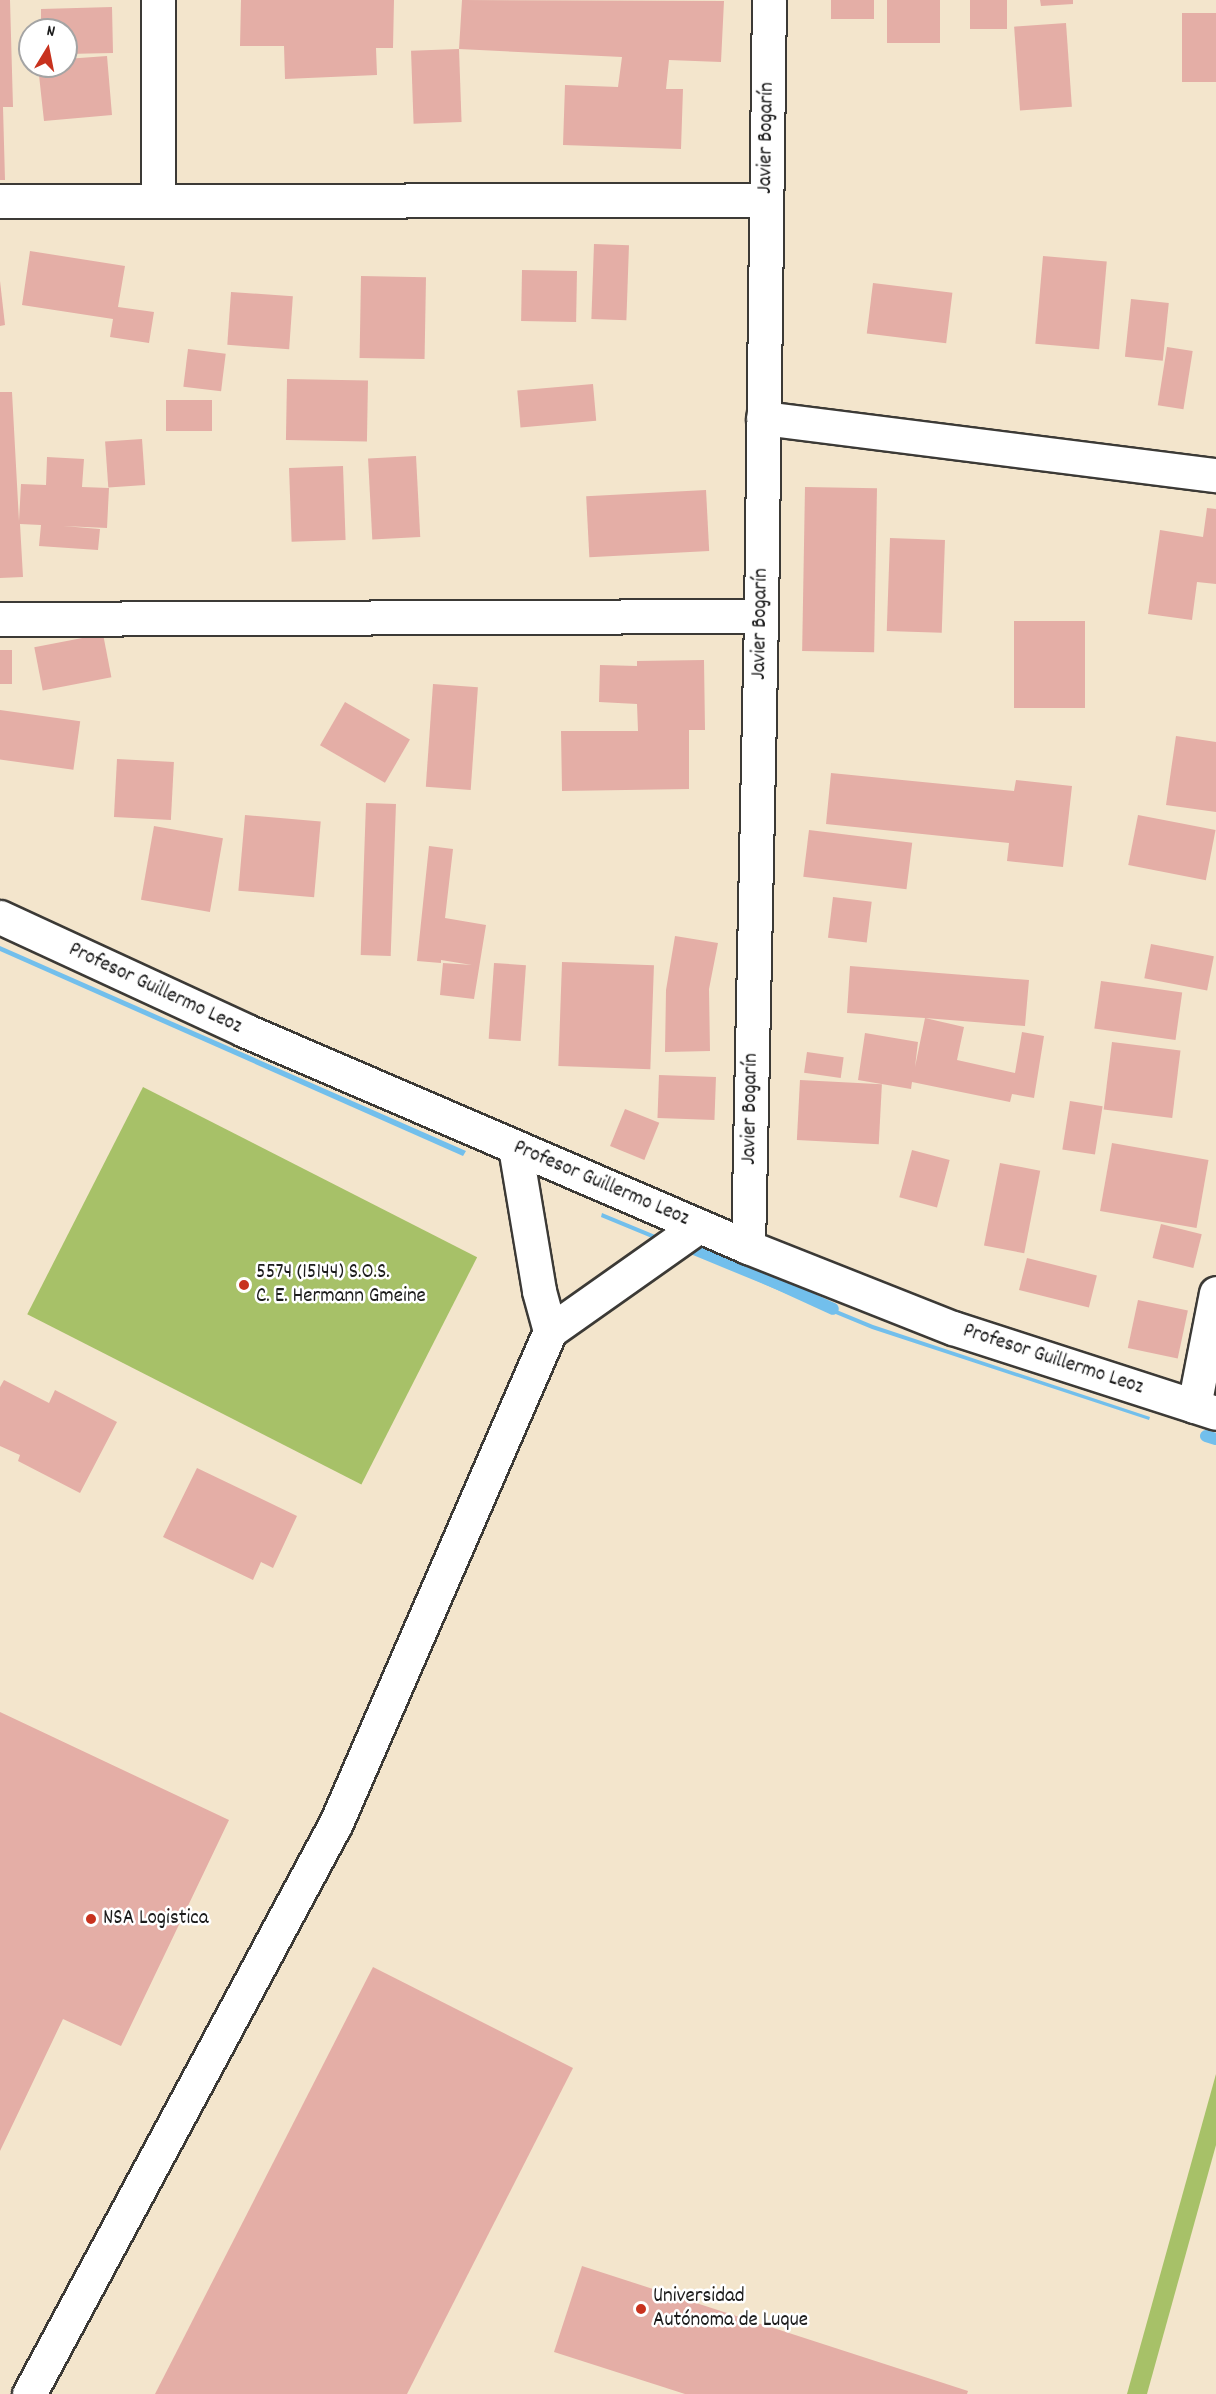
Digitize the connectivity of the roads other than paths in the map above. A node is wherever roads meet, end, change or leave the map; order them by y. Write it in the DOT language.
graph roads {
  1 [pos="158,0"];
  2 [pos="769,0"];
  3 [pos="0,201"];
  4 [pos="158,201"];
  5 [pos="766,201"];
  6 [pos="763,418"];
  7 [pos="1216,475"];
  8 [pos="761,616"];
  9 [pos="0,619"];
  10 [pos="0,916"];
  11 [pos="515,1147"];
  12 [pos="699,1226"];
  13 [pos="748,1247"];
  14 [pos="1216,1293"];
  15 [pos="550,1331"];
  16 [pos="1205,1409"];
  17 [pos="29,2394"];
  1 -- 4 [label="street"];
  2 -- 5 [label="street, Javier Bogarín"];
  3 -- 4 [label="street"];
  4 -- 5 [label="street"];
  5 -- 6 [label="street, Javier Bogarín"];
  6 -- 7 [label="street"];
  6 -- 8 [label="street, Javier Bogarín"];
  8 -- 9 [label="street"];
  8 -- 13 [label="street, Javier Bogarín"];
  10 -- 11 [label="street, Profesor Guillermo Leoz"];
  11 -- 12 [label="street, Profesor Guillermo Leoz"];
  11 -- 15 [label="street"];
  12 -- 13 [label="street, Profesor Guillermo Leoz"];
  12 -- 15 [label="street"];
  13 -- 16 [label="street, Profesor Guillermo Leoz"];
  14 -- 16 [label="street"];
  15 -- 17 [label="street"];
}
